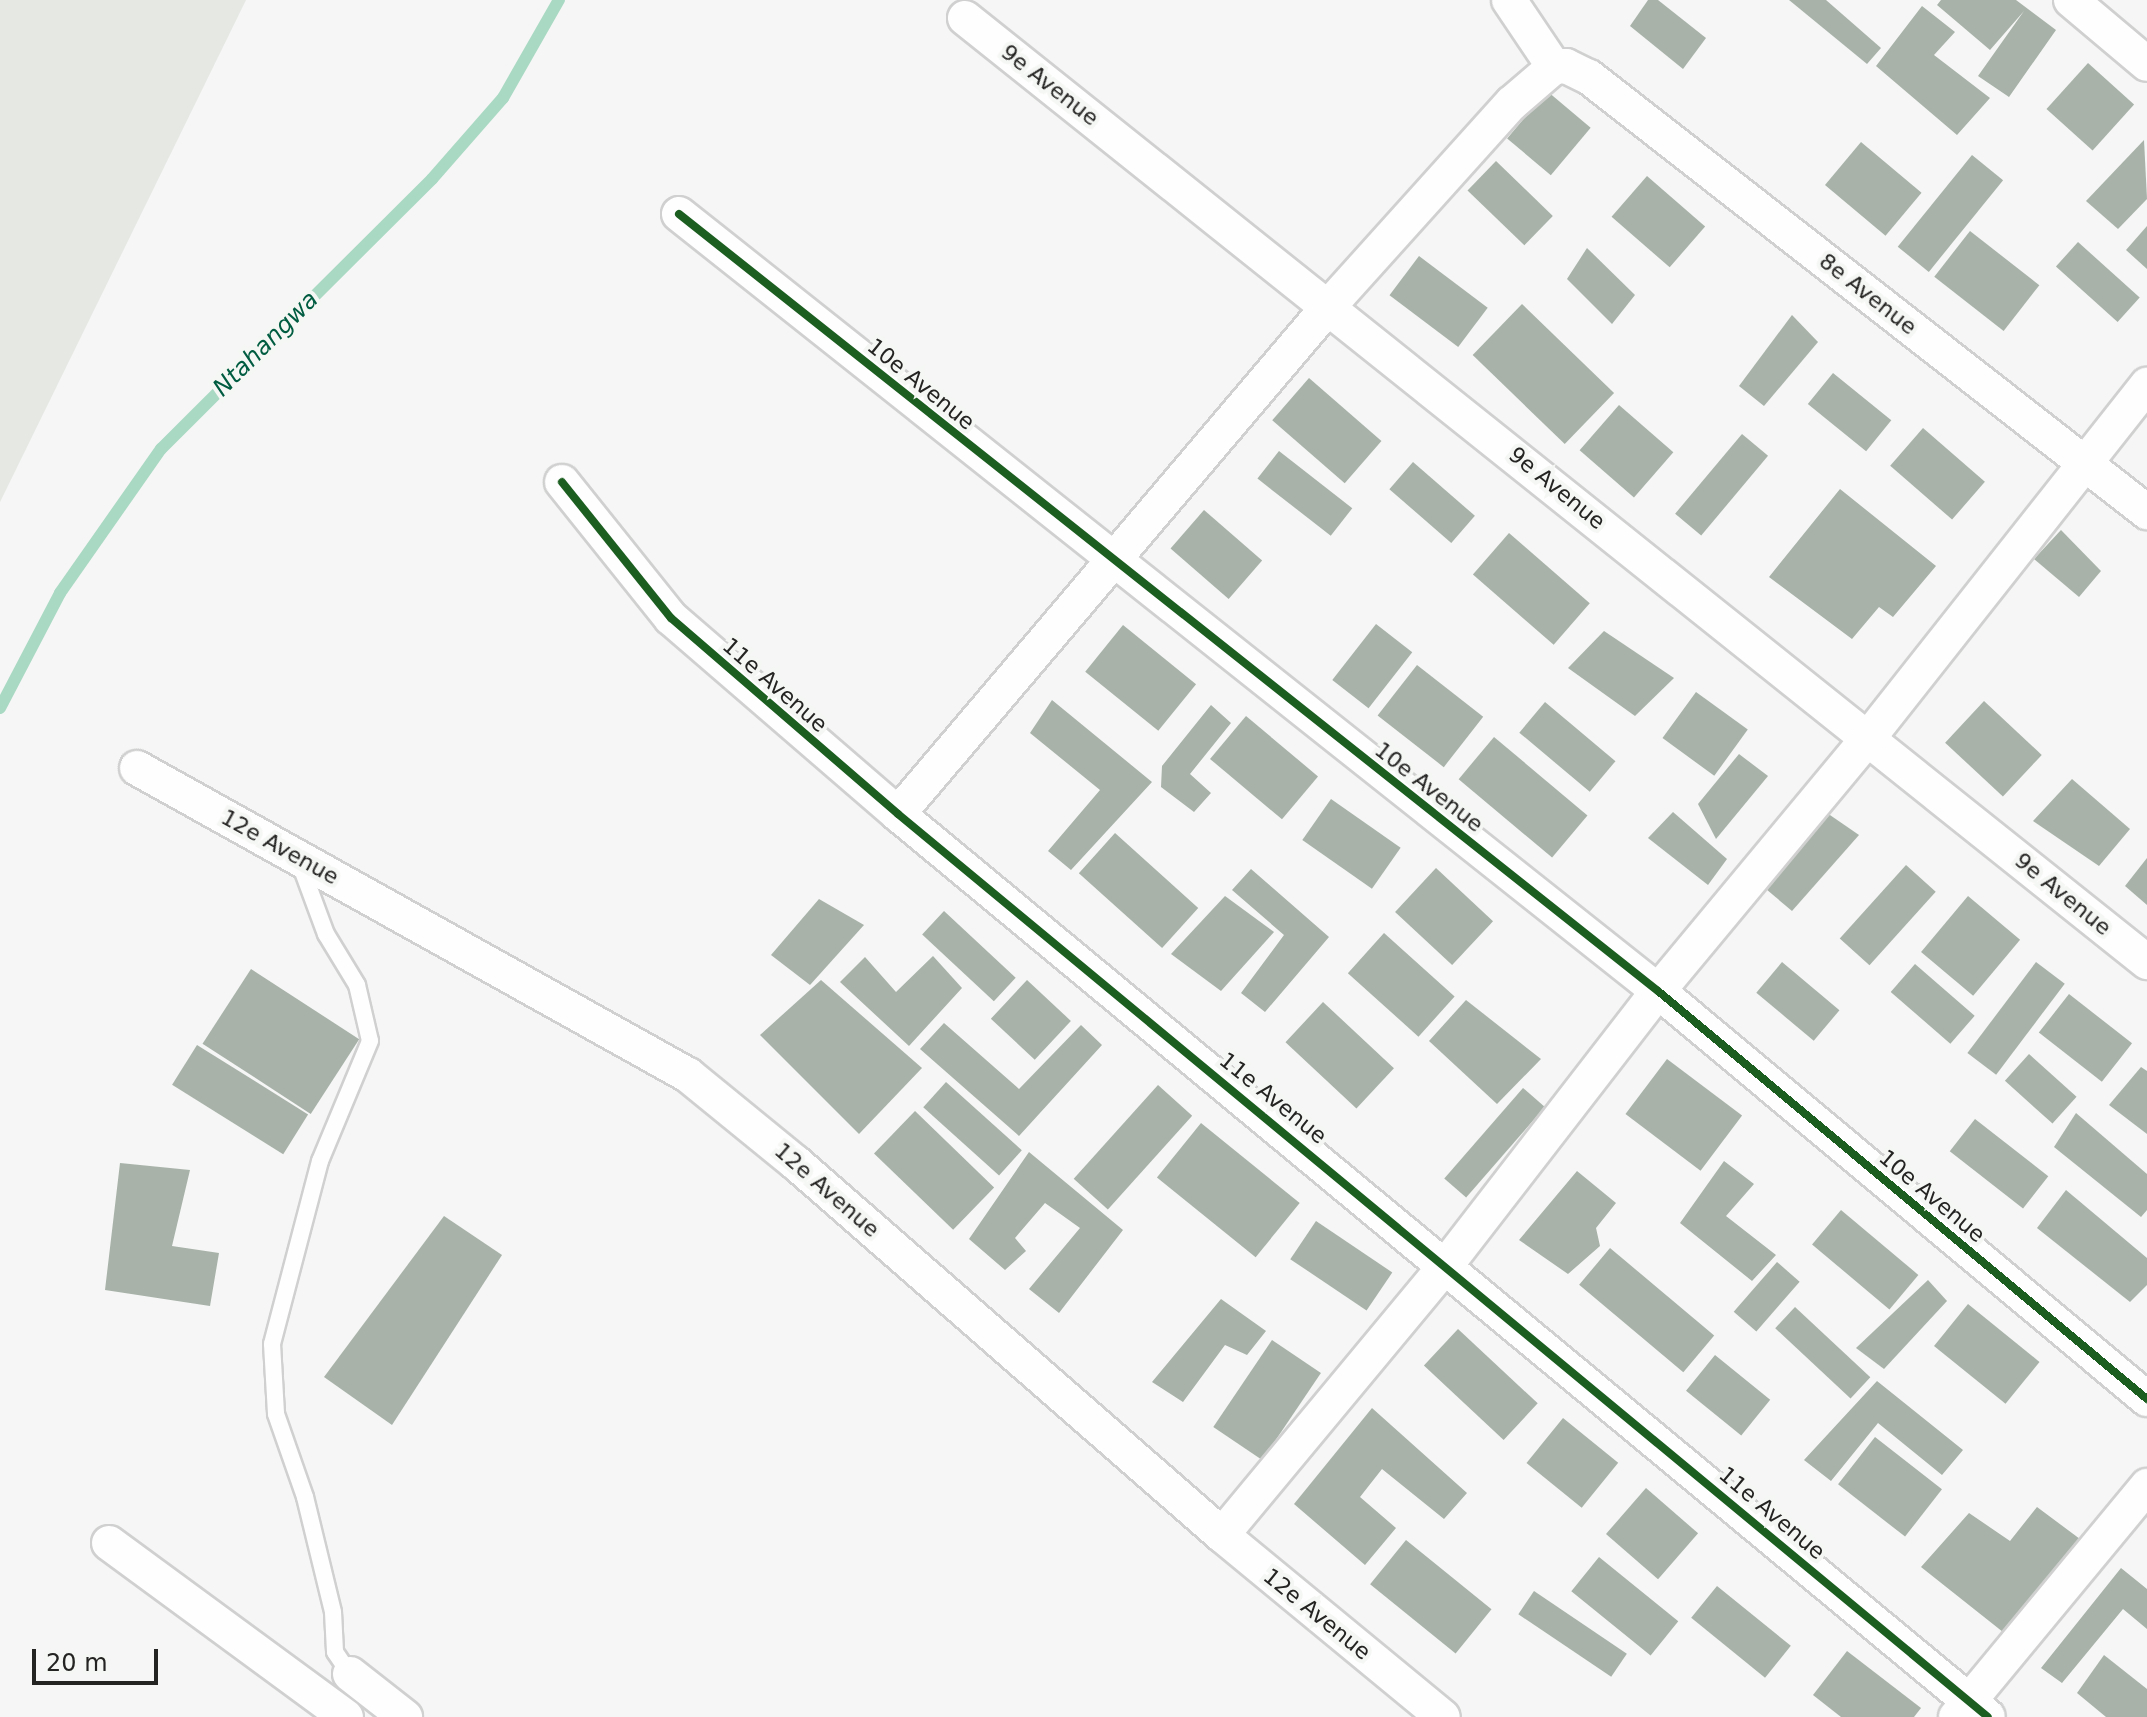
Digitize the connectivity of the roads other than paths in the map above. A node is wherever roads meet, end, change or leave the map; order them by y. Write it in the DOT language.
graph roads {
  1 [pos="1509,0"];
  2 [pos="2071,0"];
  3 [pos="965,18"];
  4 [pos="2147,64"];
  5 [pos="1554,67"];
  6 [pos="679,214"];
  7 [pos="1329,306"];
  8 [pos="2147,385"];
  9 [pos="2084,463"];
  10 [pos="562,482"];
  11 [pos="2147,512"];
  12 [pos="1110,558"];
  13 [pos="1869,737"];
  14 [pos="137,768"];
  15 [pos="898,814"];
  16 [pos="297,856"];
  17 [pos="2147,962"];
  18 [pos="1658,991"];
  19 [pos="1447,1264"];
  20 [pos="2147,1399"];
  21 [pos="2147,1486"];
  22 [pos="1222,1535"];
  23 [pos="109,1543"];
  24 [pos="350,1674"];
  25 [pos="1971,1712"];
  26 [pos="346,1717"];
  27 [pos="405,1717"];
  28 [pos="1443,1717"];
  1 -- 5 [label="street"];
  2 -- 4 [label="street"];
  3 -- 7 [label="street, 9e Avenue"];
  5 -- 7 [label="street"];
  5 -- 9 [label="street, 8e Avenue"];
  6 -- 12 [label="street, 10e Avenue"];
  7 -- 12 [label="street"];
  7 -- 13 [label="street, 9e Avenue"];
  8 -- 9 [label="street"];
  9 -- 11 [label="street, 8e Avenue"];
  9 -- 13 [label="street"];
  10 -- 15 [label="street, 11e Avenue"];
  12 -- 15 [label="street"];
  12 -- 18 [label="street, 10e Avenue"];
  13 -- 17 [label="street, 9e Avenue"];
  13 -- 18 [label="street"];
  14 -- 16 [label="street, 12e Avenue"];
  15 -- 19 [label="street, 11e Avenue"];
  16 -- 22 [label="street, 12e Avenue"];
  16 -- 24 [label="lane"];
  18 -- 19 [label="street"];
  18 -- 20 [label="street, 10e Avenue"];
  19 -- 22 [label="street"];
  19 -- 25 [label="street, 11e Avenue"];
  21 -- 25 [label="street"];
  22 -- 28 [label="street, 12e Avenue"];
  23 -- 26 [label="street"];
  24 -- 27 [label="street"];
}
